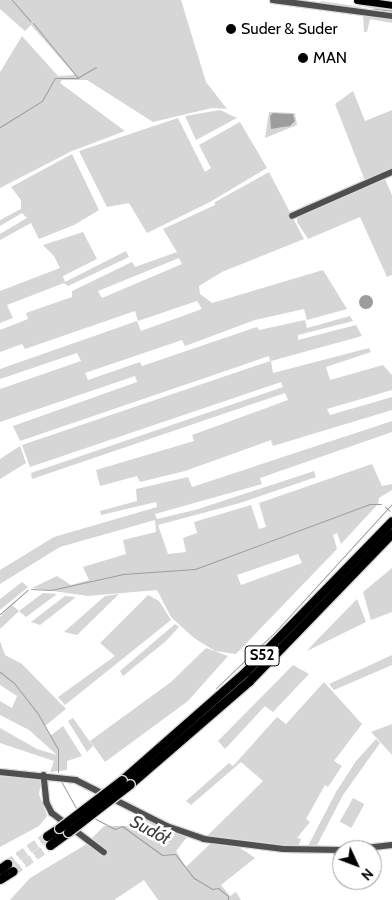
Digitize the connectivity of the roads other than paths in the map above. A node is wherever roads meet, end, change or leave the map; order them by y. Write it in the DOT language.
graph roads {
  1 [pos="273,0"];
  2 [pos="357,0"];
  3 [pos="310,3"];
  4 [pos="392,5"];
  5 [pos="392,16"];
  6 [pos="392,172"];
  7 [pos="292,216"];
  8 [pos="392,521"];
  9 [pos="392,534"];
  10 [pos="0,772"];
  11 [pos="44,774"];
  12 [pos="126,782"];
  13 [pos="332,850"];
  14 [pos="104,852"];
  15 [pos="7,868"];
  16 [pos="0,879"];
  1 -- 3 [label="street"];
  2 -- 4 [label="main road"];
  3 -- 5 [label="street"];
  6 -- 7 [label="street"];
  8 -- 12 [label="highway, S52"];
  9 -- 12 [label="highway, S52"];
  10 -- 11 [label="street"];
  11 -- 13 [label="street"];
  11 -- 14 [label="street"];
  12 -- 12 [label="highway, S52, bridge"];
  15 -- 16 [label="highway"];
}
